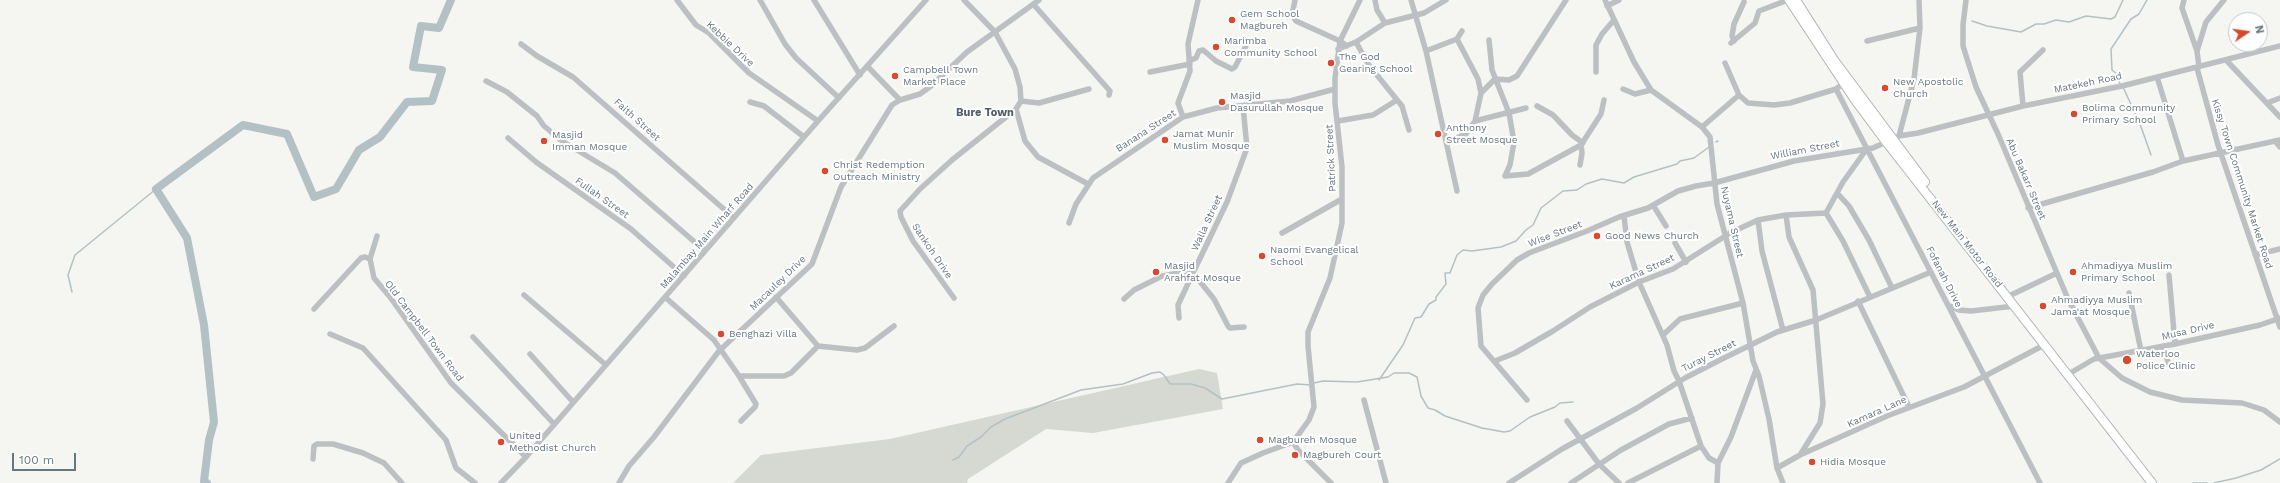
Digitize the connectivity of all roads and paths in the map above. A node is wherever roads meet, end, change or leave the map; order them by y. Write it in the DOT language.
graph roads {
  1 [pos="677,0"];
  2 [pos="760,0"];
  3 [pos="814,0"];
  4 [pos="926,0"];
  5 [pos="964,0"];
  6 [pos="1039,0"];
  7 [pos="1198,0"];
  8 [pos="1295,0"];
  9 [pos="1360,0"];
  10 [pos="1375,0"];
  11 [pos="1411,0"];
  12 [pos="1446,0"];
  13 [pos="1566,0"];
  14 [pos="1618,0"];
  15 [pos="1788,0"];
  16 [pos="1796,0"];
  17 [pos="1919,0"];
  18 [pos="1966,0"];
  19 [pos="2184,0"];
  20 [pos="2224,0"];
  21 [pos="1744,2"];
  22 [pos="1606,3"];
  23 [pos="1034,5"];
  24 [pos="1416,16"];
  25 [pos="1614,20"];
  26 [pos="1385,23"];
  27 [pos="1920,28"];
  28 [pos="1462,31"];
  29 [pos="995,32"];
  30 [pos="1457,39"];
  31 [pos="1249,40"];
  32 [pos="1489,40"];
  33 [pos="1340,41"];
  34 [pos="1867,41"];
  35 [pos="1356,42"];
  36 [pos="521,44"];
  37 [pos="1347,46"];
  38 [pos="2280,46"];
  39 [pos="1338,49"];
  40 [pos="2043,50"];
  41 [pos="1426,51"];
  42 [pos="2197,51"];
  43 [pos="2226,60"];
  44 [pos="1190,63"];
  45 [pos="1725,63"];
  46 [pos="868,67"];
  47 [pos="2198,67"];
  48 [pos="1150,72"];
  49 [pos="1596,72"];
  50 [pos="860,75"];
  51 [pos="2157,77"];
  52 [pos="1495,79"];
  53 [pos="486,81"];
  54 [pos="1844,83"];
  55 [pos="1089,89"];
  56 [pos="1335,89"];
  57 [pos="1623,89"];
  58 [pos="1836,89"];
  59 [pos="1651,90"];
  60 [pos="1481,93"];
  61 [pos="1109,95"];
  62 [pos="1739,95"];
  63 [pos="839,98"];
  64 [pos="2280,98"];
  65 [pos="900,100"];
  66 [pos="1397,100"];
  67 [pos="1604,100"];
  68 [pos="1021,101"];
  69 [pos="750,102"];
  70 [pos="2267,103"];
  71 [pos="1243,106"];
  72 [pos="1537,106"];
  73 [pos="2023,106"];
  74 [pos="1526,108"];
  75 [pos="1016,109"];
  76 [pos="1509,113"];
  77 [pos="1988,115"];
  78 [pos="1183,117"];
  79 [pos="2280,117"];
  80 [pos="818,121"];
  81 [pos="1338,121"];
  82 [pos="1475,121"];
  83 [pos="1702,126"];
  84 [pos="1409,130"];
  85 [pos="804,137"];
  86 [pos="508,138"];
  87 [pos="1893,139"];
  88 [pos="2277,140"];
  89 [pos="1447,142"];
  90 [pos="1582,144"];
  91 [pos="2280,147"];
  92 [pos="1867,149"];
  93 [pos="2221,153"];
  94 [pos="2183,161"];
  95 [pos="1580,165"];
  96 [pos="1088,184"];
  97 [pos="1714,184"];
  98 [pos="1457,191"];
  99 [pos="1838,194"];
  100 [pos="1342,199"];
  101 [pos="1653,205"];
  102 [pos="2028,208"];
  103 [pos="1826,213"];
  104 [pos="1786,215"];
  105 [pos="1624,216"];
  106 [pos="734,218"];
  107 [pos="1758,220"];
  108 [pos="1069,223"];
  109 [pos="1666,226"];
  110 [pos="1282,232"];
  111 [pos="377,236"];
  112 [pos="1724,237"];
  113 [pos="1676,243"];
  114 [pos="2280,249"];
  115 [pos="705,251"];
  116 [pos="2255,256"];
  117 [pos="370,259"];
  118 [pos="1686,262"];
  119 [pos="1931,272"];
  120 [pos="1193,273"];
  121 [pos="2057,273"];
  122 [pos="2169,275"];
  123 [pos="684,276"];
  124 [pos="1639,282"];
  125 [pos="1892,288"];
  126 [pos="2129,293"];
  127 [pos="524,295"];
  128 [pos="2011,295"];
  129 [pos="776,297"];
  130 [pos="1870,297"];
  131 [pos="666,298"];
  132 [pos="954,298"];
  133 [pos="1124,299"];
  134 [pos="1858,301"];
  135 [pos="1743,303"];
  136 [pos="1950,306"];
  137 [pos="2015,306"];
  138 [pos="314,309"];
  139 [pos="1179,318"];
  140 [pos="2278,318"];
  141 [pos="1816,320"];
  142 [pos="894,326"];
  143 [pos="1244,327"];
  144 [pos="2280,327"];
  145 [pos="1783,330"];
  146 [pos="330,334"];
  147 [pos="1662,335"];
  148 [pos="473,336"];
  149 [pos="2046,344"];
  150 [pos="2175,344"];
  151 [pos="1750,345"];
  152 [pos="818,346"];
  153 [pos="2163,346"];
  154 [pos="719,350"];
  155 [pos="2141,351"];
  156 [pos="530,354"];
  157 [pos="2100,358"];
  158 [pos="1495,361"];
  159 [pos="606,364"];
  160 [pos="2169,365"];
  161 [pos="1756,370"];
  162 [pos="2072,372"];
  163 [pos="739,376"];
  164 [pos="1986,377"];
  165 [pos="1679,382"];
  166 [pos="1364,400"];
  167 [pos="1527,400"];
  168 [pos="573,402"];
  169 [pos="1909,407"];
  170 [pos="1692,418"];
  171 [pos="741,421"];
  172 [pos="1567,421"];
  173 [pos="2280,422"];
  174 [pos="554,424"];
  175 [pos="1581,439"];
  176 [pos="1293,442"];
  177 [pos="1701,446"];
  178 [pos="1800,455"];
  179 [pos="526,457"];
  180 [pos="313,459"];
  181 [pos="1718,463"];
  182 [pos="1599,464"];
  183 [pos="1777,468"];
  184 [pos="402,483"];
  185 [pos="475,483"];
  186 [pos="501,483"];
  187 [pos="619,483"];
  188 [pos="1228,483"];
  189 [pos="1331,483"];
  190 [pos="1386,483"];
  191 [pos="1509,483"];
  192 [pos="1571,483"];
  193 [pos="1619,483"];
  194 [pos="1628,483"];
  195 [pos="1717,483"];
  196 [pos="1783,483"];
  197 [pos="2040,483"];
  198 [pos="2152,483"];
  199 [pos="2158,483"];
  1 -- 80 [label="street, Kebbie Drive"];
  2 -- 63 [label="street"];
  3 -- 50 [label="street"];
  4 -- 46 [label="street, Malambay Main Wharf Road"];
  5 -- 29 [label="street"];
  6 -- 23 [label="street, Macauley Drive"];
  7 -- 44 [label="street"];
  8 -- 33 [label="street"];
  9 -- 33 [label="street, Patrick Street"];
  10 -- 26 [label="street"];
  11 -- 24 [label="street"];
  12 -- 24 [label="street"];
  13 -- 52 [label="street"];
  14 -- 22 [label="street"];
  15 -- 21 [label="street"];
  15 -- 54 [label="highway, New Main Motor Road"];
  16 -- 87 [label="highway, New Main Motor Road"];
  17 -- 27 [label="street"];
  18 -- 77 [label="street, Abu Bakarr Street"];
  19 -- 42 [label="street"];
  20 -- 42 [label="street"];
  22 -- 25 [label="street, Nuyama Street"];
  23 -- 29 [label="street, Macauley Drive"];
  23 -- 61 [label="street"];
  24 -- 26 [label="street"];
  24 -- 41 [label="street"];
  25 -- 49 [label="street"];
  25 -- 59 [label="street, Nuyama Street"];
  26 -- 35 [label="street"];
  27 -- 34 [label="street"];
  27 -- 87 [label="street"];
  28 -- 30 [label="street"];
  29 -- 65 [label="street, Macauley Drive"];
  29 -- 68 [label="street"];
  30 -- 41 [label="street"];
  30 -- 60 [label="street"];
  31 -- 44 [label="street"];
  32 -- 52 [label="street"];
  33 -- 37 [label="street"];
  33 -- 39 [label="street, Patrick Street"];
  35 -- 37 [label="street"];
  35 -- 66 [label="street"];
  36 -- 106 [label="street, Faith Street"];
  37 -- 39 [label="street"];
  38 -- 43 [label="street, Matekeh Road"];
  39 -- 56 [label="street, Patrick Street"];
  40 -- 73 [label="street"];
  41 -- 89 [label="street"];
  42 -- 47 [label="street, Kissy Town Community Market Road"];
  43 -- 47 [label="street, Matekeh Road"];
  43 -- 70 [label="street"];
  44 -- 48 [label="street"];
  44 -- 78 [label="street"];
  45 -- 62 [label="street"];
  46 -- 50 [label="street, Malambay Main Wharf Road"];
  46 -- 65 [label="street"];
  47 -- 51 [label="street, Matekeh Road"];
  47 -- 93 [label="street, Kissy Town Community Market Road"];
  50 -- 63 [label="street, Malambay Main Wharf Road"];
  51 -- 73 [label="street, Matekeh Road"];
  51 -- 94 [label="street"];
  52 -- 60 [label="street"];
  52 -- 76 [label="street"];
  53 -- 115 [label="street"];
  54 -- 58 [label="street"];
  54 -- 87 [label="highway, New Main Motor Road"];
  55 -- 68 [label="street"];
  56 -- 71 [label="street, Banana Street"];
  56 -- 81 [label="street, Patrick Street"];
  57 -- 59 [label="street"];
  58 -- 62 [label="street"];
  58 -- 92 [label="street, Fofanah Drive"];
  59 -- 83 [label="street, Nuyama Street"];
  60 -- 82 [label="street"];
  62 -- 83 [label="street"];
  63 -- 80 [label="street, Malambay Main Wharf Road"];
  64 -- 70 [label="street"];
  65 -- 129 [label="street, Macauley Drive"];
  66 -- 81 [label="street"];
  66 -- 84 [label="street"];
  67 -- 90 [label="street"];
  68 -- 75 [label="street, Sankoh Drive"];
  69 -- 85 [label="street"];
  70 -- 79 [label="street"];
  71 -- 78 [label="street, Banana Street"];
  71 -- 120 [label="street, Walla Street"];
  72 -- 90 [label="street"];
  73 -- 77 [label="street, Matekeh Road"];
  74 -- 76 [label="street"];
  75 -- 96 [label="street"];
  75 -- 132 [label="street, Sankoh Drive"];
  76 -- 82 [label="street"];
  76 -- 90 [label="street"];
  77 -- 87 [label="street, Matekeh Road"];
  77 -- 102 [label="street, Abu Bakarr Street"];
  78 -- 96 [label="street, Banana Street"];
  80 -- 85 [label="street, Malambay Main Wharf Road"];
  81 -- 100 [label="street, Patrick Street"];
  82 -- 89 [label="street"];
  83 -- 97 [label="street, Nuyama Street"];
  85 -- 106 [label="street, Malambay Main Wharf Road"];
  86 -- 123 [label="street, Fullah Street"];
  87 -- 92 [label="street, William Street"];
  87 -- 128 [label="highway, New Main Motor Road"];
  87 -- 137 [label="highway, New Main Motor Road"];
  88 -- 91 [label="street"];
  88 -- 93 [label="street"];
  89 -- 98 [label="street"];
  90 -- 95 [label="street"];
  92 -- 97 [label="street, William Street"];
  92 -- 99 [label="street"];
  92 -- 119 [label="street, Fofanah Drive"];
  93 -- 94 [label="street"];
  93 -- 116 [label="street, Kissy Town Community Market Road"];
  94 -- 102 [label="street"];
  96 -- 108 [label="street, Banana Street"];
  97 -- 101 [label="street, Wise Street"];
  97 -- 112 [label="street, Nuyama Street"];
  99 -- 103 [label="street"];
  99 -- 125 [label="street"];
  100 -- 110 [label="street"];
  100 -- 176 [label="street, Patrick Street"];
  101 -- 105 [label="street, Wise Street"];
  101 -- 109 [label="street"];
  102 -- 121 [label="street, Abu Bakarr Street"];
  103 -- 104 [label="street, Karama Street"];
  103 -- 130 [label="street"];
  104 -- 107 [label="street, Karama Street"];
  104 -- 141 [label="street"];
  105 -- 124 [label="street"];
  105 -- 158 [label="street, Wise Street"];
  106 -- 115 [label="street, Malambay Main Wharf Road"];
  107 -- 112 [label="street, Karama Street"];
  107 -- 145 [label="street"];
  111 -- 117 [label="street, Old Campbell Town Road"];
  112 -- 118 [label="street, Karama Street"];
  112 -- 135 [label="street, Nuyama Street"];
  113 -- 118 [label="street"];
  114 -- 116 [label="street"];
  115 -- 123 [label="street, Malambay Main Wharf Road"];
  116 -- 140 [label="street, Kissy Town Community Market Road"];
  117 -- 138 [label="street"];
  117 -- 179 [label="street, Old Campbell Town Road"];
  118 -- 124 [label="street, Karama Street"];
  119 -- 125 [label="street, Turay Street"];
  119 -- 136 [label="street, Fofanah Drive"];
  120 -- 133 [label="street"];
  120 -- 139 [label="street, Walla Street"];
  120 -- 143 [label="street"];
  121 -- 128 [label="street"];
  121 -- 157 [label="street, Abu Bakarr Street"];
  122 -- 150 [label="street"];
  123 -- 131 [label="street, Malambay Main Wharf Road"];
  124 -- 147 [label="street"];
  124 -- 158 [label="street, Karama Street"];
  125 -- 130 [label="street, Turay Street"];
  126 -- 155 [label="street"];
  127 -- 159 [label="street"];
  128 -- 162 [label="highway, New Main Motor Road"];
  129 -- 152 [label="street"];
  129 -- 154 [label="street, Macauley Drive"];
  130 -- 134 [label="street, Turay Street"];
  131 -- 154 [label="street"];
  131 -- 159 [label="street, Malambay Main Wharf Road"];
  134 -- 141 [label="street, Turay Street"];
  134 -- 169 [label="street"];
  135 -- 147 [label="street"];
  135 -- 151 [label="street, Nuyama Street"];
  136 -- 137 [label="street"];
  136 -- 164 [label="street, Fofanah Drive"];
  137 -- 149 [label="highway, New Main Motor Road"];
  140 -- 144 [label="street, Kissy Town Community Market Road"];
  140 -- 150 [label="street, Musa Drive"];
  141 -- 145 [label="street, Turay Street"];
  141 -- 178 [label="street"];
  142 -- 152 [label="street"];
  145 -- 151 [label="street, Turay Street"];
  146 -- 185 [label="street"];
  147 -- 165 [label="street"];
  148 -- 174 [label="street"];
  149 -- 164 [label="street, Kamara Lane"];
  149 -- 198 [label="highway, New Main Motor Road"];
  150 -- 153 [label="street, Musa Drive"];
  151 -- 161 [label="street, Nuyama Street"];
  151 -- 165 [label="street, Turay Street"];
  152 -- 163 [label="street"];
  153 -- 155 [label="street, Musa Drive"];
  153 -- 160 [label="street"];
  154 -- 163 [label="street"];
  154 -- 187 [label="street, Macauley Drive"];
  155 -- 157 [label="street, Musa Drive"];
  156 -- 168 [label="street"];
  157 -- 162 [label="street, Musa Drive"];
  157 -- 173 [label="street, Abu Bakarr Street"];
  158 -- 167 [label="street, Wise Street"];
  159 -- 168 [label="street, Malambay Main Wharf Road"];
  161 -- 181 [label="street"];
  161 -- 183 [label="street, Nuyama Street"];
  162 -- 199 [label="highway, New Main Motor Road"];
  163 -- 171 [label="street"];
  164 -- 169 [label="street, Kamara Lane"];
  164 -- 197 [label="street, Fofanah Drive"];
  165 -- 170 [label="street"];
  165 -- 175 [label="street, Turay Street"];
  166 -- 190 [label="street"];
  168 -- 174 [label="street, Malambay Main Wharf Road"];
  169 -- 178 [label="street, Kamara Lane"];
  170 -- 177 [label="street"];
  170 -- 182 [label="street"];
  172 -- 175 [label="street"];
  174 -- 179 [label="street, Malambay Main Wharf Road"];
  175 -- 182 [label="street"];
  175 -- 191 [label="street, Turay Street"];
  176 -- 188 [label="street"];
  176 -- 189 [label="street"];
  177 -- 181 [label="street"];
  177 -- 194 [label="street"];
  178 -- 183 [label="street, Kamara Lane"];
  179 -- 186 [label="street, Malambay Main Wharf Road"];
  180 -- 184 [label="street"];
  181 -- 195 [label="street"];
  182 -- 192 [label="street"];
  182 -- 193 [label="street"];
  183 -- 196 [label="street, Nuyama Street"];
}
